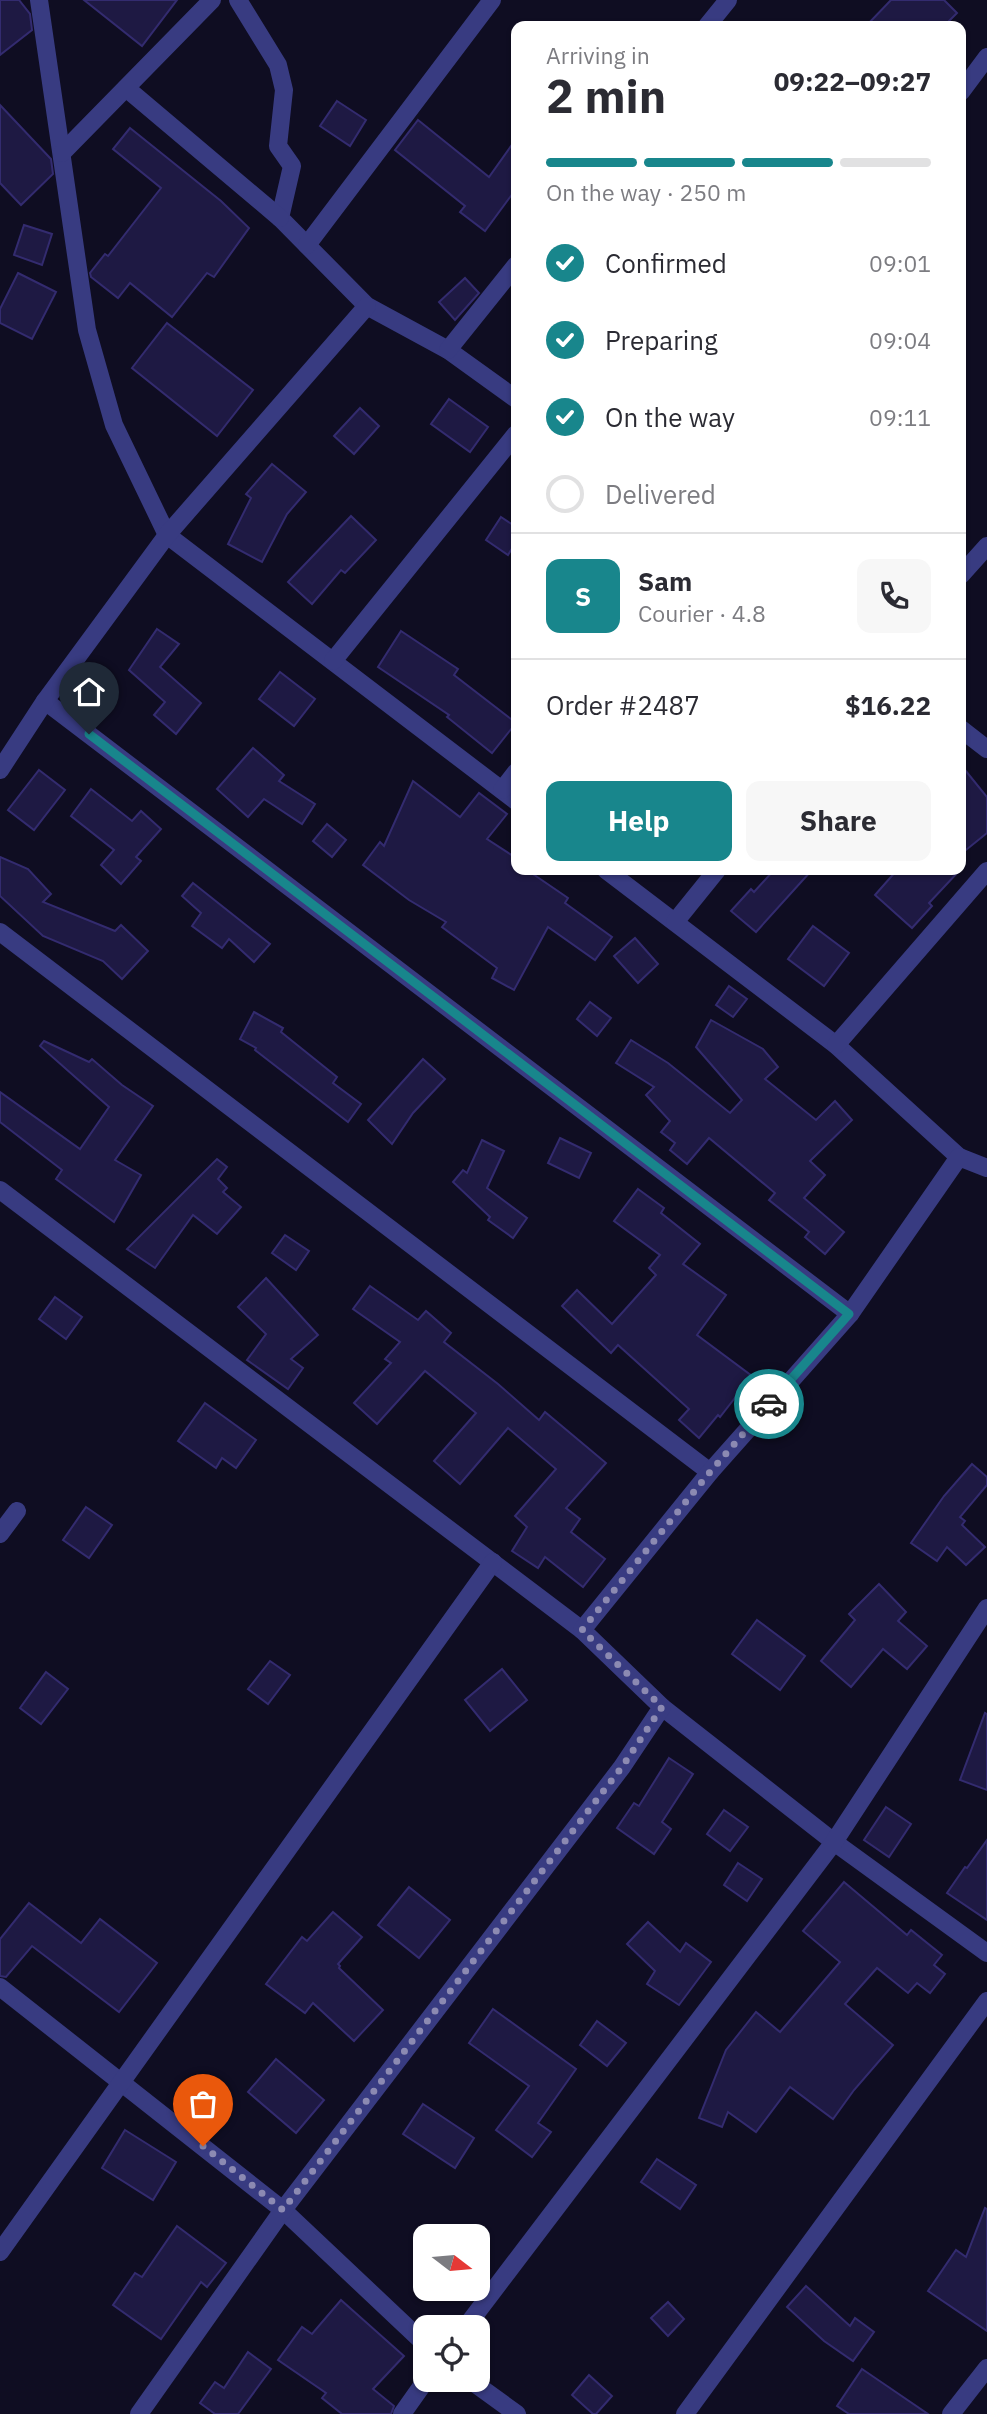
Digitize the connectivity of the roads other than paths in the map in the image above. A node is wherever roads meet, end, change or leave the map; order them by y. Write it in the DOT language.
graph roads {
  1 [pos="39,0"];
  2 [pos="212,0"];
  3 [pos="238,0"];
  4 [pos="492,0"];
  5 [pos="728,0"];
  6 [pos="711,21"];
  7 [pos="987,57"];
  8 [pos="966,85"];
  9 [pos="126,88"];
  10 [pos="62,153"];
  11 [pos="280,218"];
  12 [pos="307,245"];
  13 [pos="511,271"];
  14 [pos="367,306"];
  15 [pos="448,350"];
  16 [pos="511,395"];
  17 [pos="511,440"];
  18 [pos="167,535"];
  19 [pos="987,546"];
  20 [pos="966,569"];
  21 [pos="333,661"];
  22 [pos="46,701"];
  23 [pos="966,733"];
  24 [pos="987,749"];
  25 [pos="0,770"];
  26 [pos="509,795"];
  27 [pos="987,871"];
  28 [pos="613,875"];
  29 [pos="713,875"];
  30 [pos="675,922"];
  31 [pos="0,932"];
  32 [pos="836,1045"];
  33 [pos="959,1157"];
  34 [pos="987,1168"];
  35 [pos="0,1190"];
  36 [pos="849,1314"];
  37 [pos="710,1472"];
  38 [pos="18,1511"];
  39 [pos="0,1534"];
  40 [pos="493,1562"];
  41 [pos="987,1608"];
  42 [pos="582,1630"];
  43 [pos="662,1707"];
  44 [pos="834,1842"];
  45 [pos="987,1953"];
  46 [pos="0,1987"];
  47 [pos="987,2001"];
  48 [pos="122,2081"];
  49 [pos="283,2210"];
  50 [pos="0,2252"];
  51 [pos="475,2315"];
  52 [pos="413,2333"];
  53 [pos="987,2368"];
  54 [pos="418,2392"];
  55 [pos="487,2392"];
  56 [pos="139,2414"];
  57 [pos="402,2414"];
  58 [pos="517,2414"];
  59 [pos="685,2414"];
  60 [pos="951,2414"];
  1 -- 10 [label="street"];
  2 -- 9 [label="street"];
  3 -- 11 [label="street"];
  4 -- 12 [label="street"];
  5 -- 6 [label="street"];
  7 -- 8 [label="street"];
  9 -- 10 [label="street"];
  9 -- 11 [label="street"];
  10 -- 18 [label="street"];
  11 -- 12 [label="street"];
  12 -- 14 [label="street"];
  13 -- 15 [label="street"];
  14 -- 15 [label="street"];
  14 -- 18 [label="street"];
  15 -- 16 [label="street"];
  17 -- 21 [label="street"];
  18 -- 21 [label="street"];
  18 -- 22 [label="street"];
  19 -- 20 [label="street"];
  21 -- 26 [label="street"];
  22 -- 25 [label="street"];
  22 -- 36 [label="street"];
  23 -- 24 [label="street"];
  27 -- 32 [label="street"];
  28 -- 30 [label="street"];
  29 -- 30 [label="street"];
  30 -- 32 [label="street"];
  31 -- 37 [label="street"];
  32 -- 33 [label="street"];
  33 -- 34 [label="street"];
  33 -- 36 [label="street"];
  35 -- 40 [label="street"];
  36 -- 37 [label="street"];
  37 -- 42 [label="street"];
  38 -- 39 [label="street"];
  40 -- 42 [label="street"];
  40 -- 48 [label="street"];
  41 -- 44 [label="street"];
  42 -- 43 [label="street"];
  43 -- 44 [label="street"];
  43 -- 49 [label="street"];
  44 -- 45 [label="street"];
  44 -- 51 [label="street"];
  46 -- 48 [label="street"];
  47 -- 59 [label="street"];
  48 -- 49 [label="street"];
  48 -- 50 [label="street"];
  49 -- 52 [label="street"];
  49 -- 56 [label="street"];
  53 -- 60 [label="street"];
  54 -- 57 [label="street"];
  55 -- 58 [label="street"];
}
